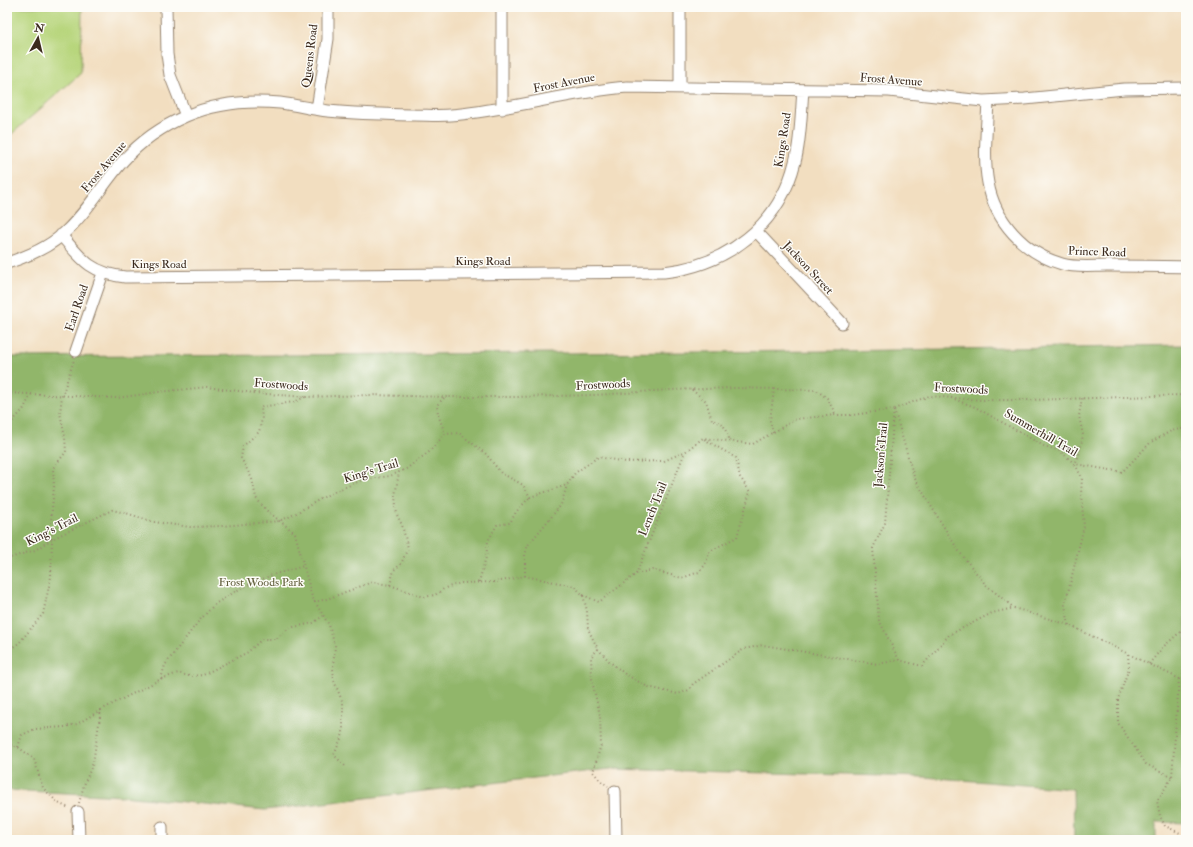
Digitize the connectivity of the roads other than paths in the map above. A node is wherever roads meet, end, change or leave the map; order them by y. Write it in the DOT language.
graph roads {
  1 [pos="166,7"];
  2 [pos="328,7"];
  3 [pos="502,7"];
  4 [pos="680,7"];
  5 [pos="680,88"];
  6 [pos="1186,88"];
  7 [pos="802,90"];
  8 [pos="988,101"];
  9 [pos="317,109"];
  10 [pos="502,109"];
  11 [pos="186,116"];
  12 [pos="756,231"];
  13 [pos="61,235"];
  14 [pos="7,263"];
  15 [pos="1186,267"];
  16 [pos="103,273"];
  17 [pos="842,323"];
  18 [pos="76,351"];
  19 [pos="615,791"];
  20 [pos="78,812"];
  21 [pos="162,827"];
  22 [pos="79,840"];
  23 [pos="162,840"];
  24 [pos="616,840"];
  1 -- 11 [label="street"];
  2 -- 9 [label="street, Queens Road"];
  3 -- 10 [label="street"];
  4 -- 5 [label="street"];
  5 -- 7 [label="street, Frost Avenue"];
  5 -- 10 [label="street, Frost Avenue"];
  6 -- 8 [label="street, Frost Avenue"];
  7 -- 8 [label="street, Frost Avenue"];
  7 -- 12 [label="street, Kings Road"];
  8 -- 15 [label="street, Prince Road"];
  9 -- 10 [label="street, Frost Avenue"];
  9 -- 11 [label="street, Frost Avenue"];
  11 -- 13 [label="street, Frost Avenue"];
  12 -- 16 [label="street, Kings Road"];
  12 -- 17 [label="street, Jackson Street"];
  13 -- 14 [label="street, Frost Avenue"];
  13 -- 16 [label="street, Kings Road"];
  16 -- 18 [label="street, Earl Road"];
  19 -- 24 [label="street"];
  20 -- 22 [label="street"];
  21 -- 23 [label="street"];
}
